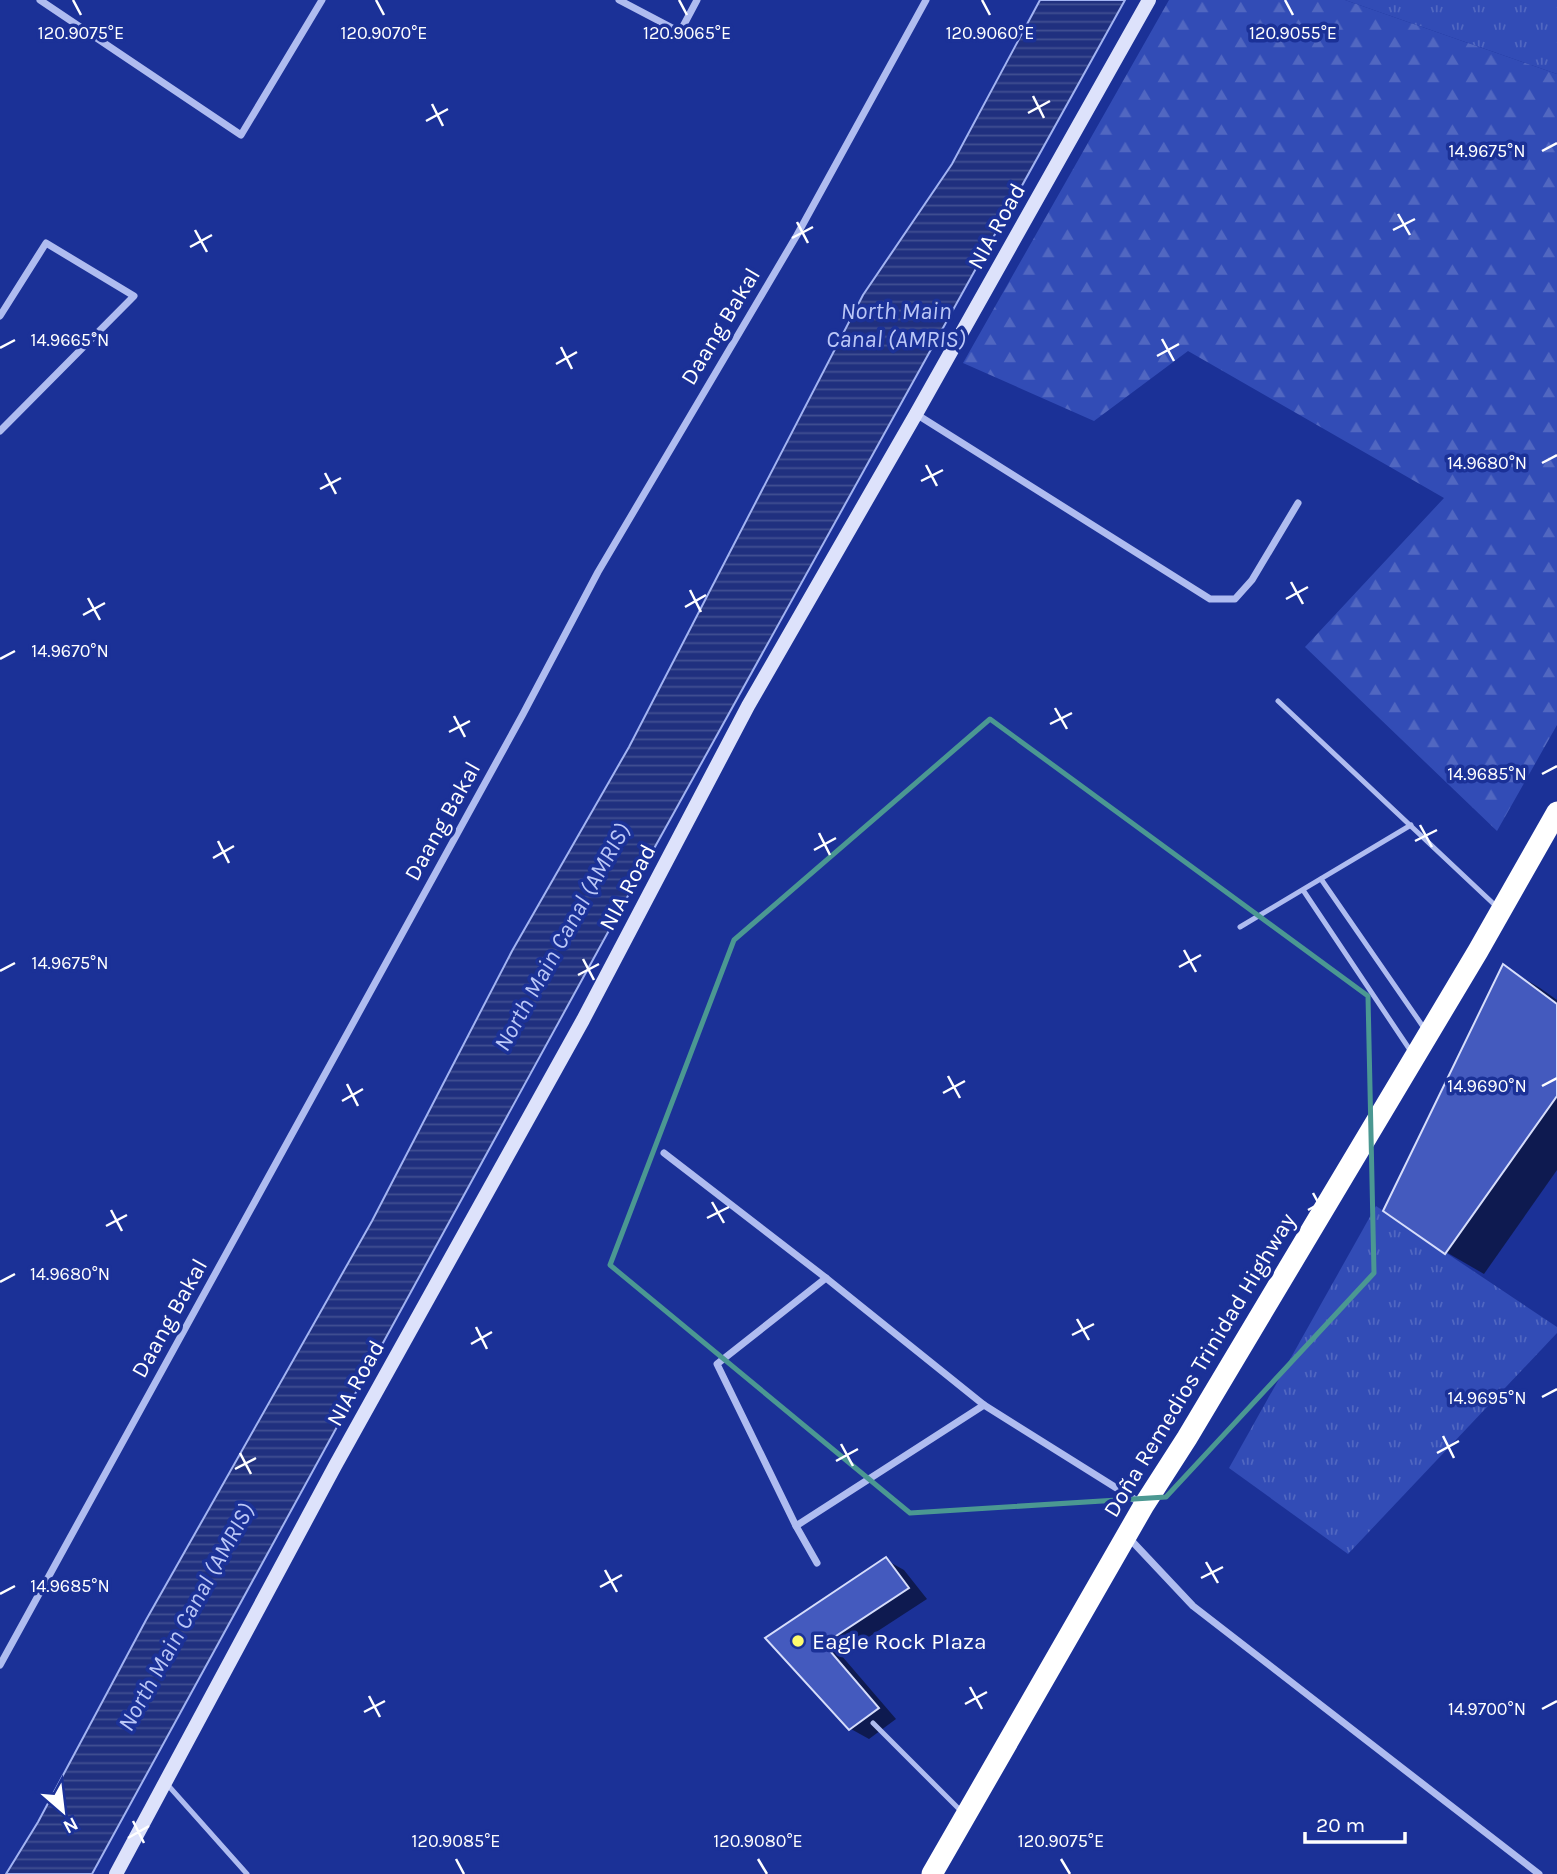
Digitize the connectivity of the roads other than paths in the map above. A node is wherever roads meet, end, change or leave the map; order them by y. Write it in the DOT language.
graph roads {
  1 [pos="40,0"];
  2 [pos="322,0"];
  3 [pos="619,0"];
  4 [pos="697,0"];
  5 [pos="926,0"];
  6 [pos="1149,0"];
  7 [pos="0,316"];
  8 [pos="916,414"];
  9 [pos="0,431"];
  10 [pos="1298,503"];
  11 [pos="1278,701"];
  12 [pos="1557,812"];
  13 [pos="1411,825"];
  14 [pos="1321,879"];
  15 [pos="1303,890"];
  16 [pos="1501,910"];
  17 [pos="1240,927"];
  18 [pos="1428,1033"];
  19 [pos="1414,1056"];
  20 [pos="664,1153"];
  21 [pos="826,1278"];
  22 [pos="984,1405"];
  23 [pos="1144,1506"];
  24 [pos="796,1526"];
  25 [pos="1127,1536"];
  26 [pos="817,1563"];
  27 [pos="0,1665"];
  28 [pos="873,1723"];
  29 [pos="166,1783"];
  30 [pos="966,1816"];
  31 [pos="116,1874"];
  32 [pos="247,1874"];
  33 [pos="932,1874"];
  34 [pos="1539,1874"];
  1 -- 2 [label="street"];
  3 -- 4 [label="street"];
  5 -- 27 [label="street, Daang Bakal"];
  6 -- 8 [label="street, NIA Road"];
  7 -- 9 [label="street"];
  8 -- 10 [label="street"];
  8 -- 29 [label="street, NIA Road"];
  11 -- 13 [label="lane"];
  12 -- 16 [label="highway, Doña Remedios Trinidad Highway"];
  13 -- 14 [label="lane"];
  13 -- 16 [label="lane"];
  14 -- 15 [label="lane"];
  14 -- 18 [label="lane"];
  15 -- 17 [label="lane"];
  15 -- 19 [label="lane"];
  16 -- 18 [label="highway, Doña Remedios Trinidad Highway"];
  18 -- 19 [label="highway, Doña Remedios Trinidad Highway"];
  19 -- 23 [label="highway, Doña Remedios Trinidad Highway"];
  20 -- 21 [label="street"];
  21 -- 22 [label="street"];
  21 -- 24 [label="street"];
  22 -- 23 [label="street"];
  22 -- 24 [label="street"];
  23 -- 25 [label="highway, Doña Remedios Trinidad Highway"];
  24 -- 26 [label="street"];
  25 -- 30 [label="highway, Doña Remedios Trinidad Highway"];
  25 -- 34 [label="street"];
  28 -- 30 [label="lane"];
  29 -- 31 [label="street, NIA Road"];
  29 -- 32 [label="lane"];
  30 -- 33 [label="highway, Doña Remedios Trinidad Highway"];
}
